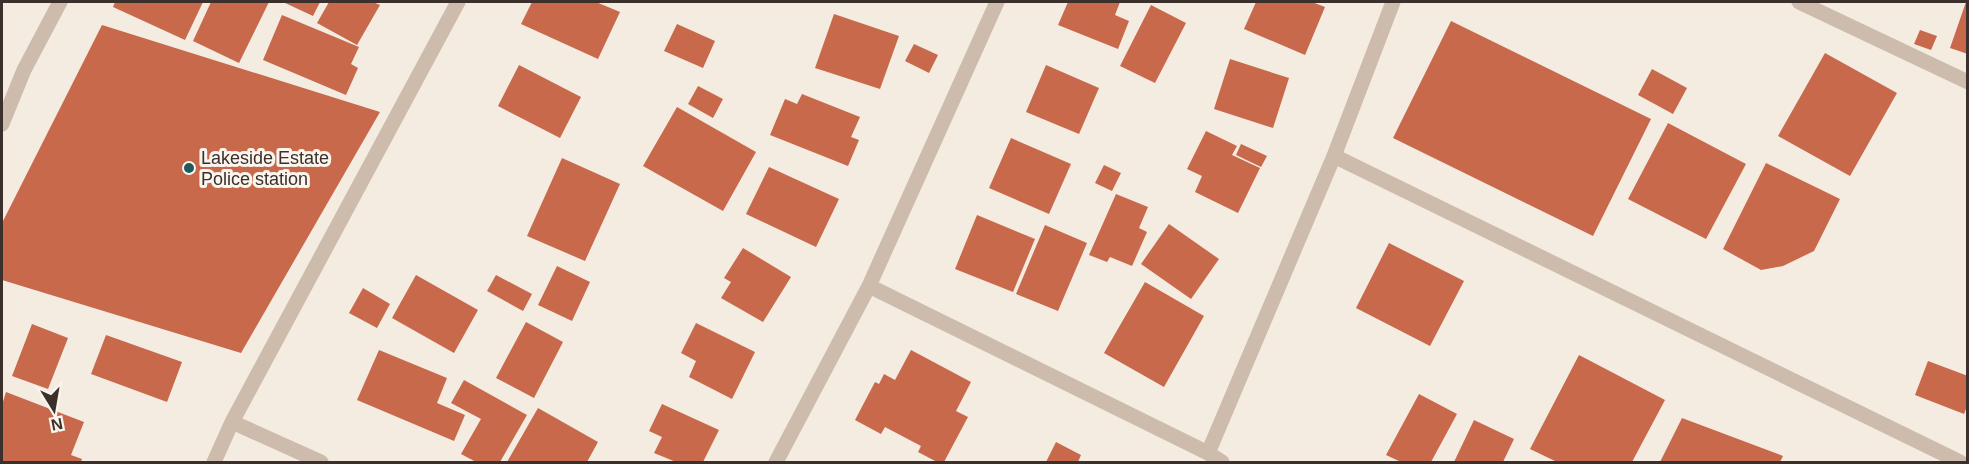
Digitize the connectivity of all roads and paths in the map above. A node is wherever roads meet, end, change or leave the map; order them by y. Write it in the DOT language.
graph roads {
  1 [pos="60,2"];
  2 [pos="458,2"];
  3 [pos="997,2"];
  4 [pos="1393,2"];
  5 [pos="1799,2"];
  6 [pos="1968,82"];
  7 [pos="2,124"];
  8 [pos="1334,156"];
  9 [pos="869,286"];
  10 [pos="232,422"];
  11 [pos="1208,453"];
  12 [pos="214,462"];
  13 [pos="321,462"];
  14 [pos="776,462"];
  15 [pos="1222,462"];
  16 [pos="1960,462"];
  1 -- 7 [label="street"];
  2 -- 10 [label="street"];
  3 -- 9 [label="street"];
  4 -- 8 [label="street"];
  5 -- 6 [label="street"];
  8 -- 11 [label="street"];
  8 -- 16 [label="street"];
  9 -- 11 [label="street"];
  9 -- 14 [label="street"];
  10 -- 12 [label="street"];
  10 -- 13 [label="street"];
  11 -- 15 [label="street"];
}
